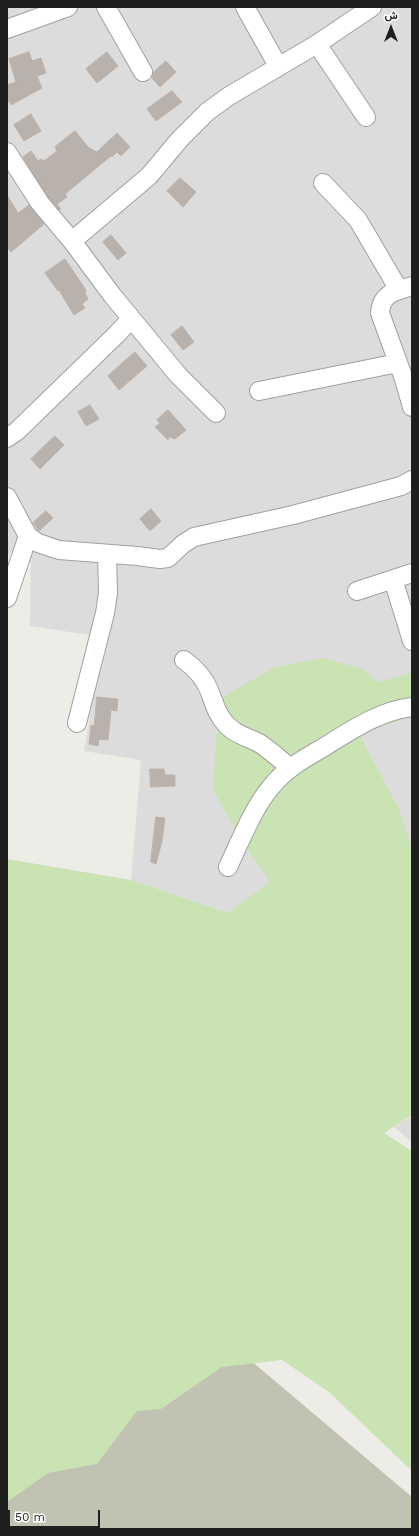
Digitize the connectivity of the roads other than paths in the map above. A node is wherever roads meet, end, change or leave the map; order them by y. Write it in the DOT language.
graph roads {
  1 [pos="68,7"];
  2 [pos="106,7"];
  3 [pos="245,7"];
  4 [pos="372,7"];
  5 [pos="7,29"];
  6 [pos="317,44"];
  7 [pos="278,66"];
  8 [pos="143,72"];
  9 [pos="366,117"];
  10 [pos="7,152"];
  11 [pos="323,183"];
  12 [pos="72,241"];
  13 [pos="405,288"];
  14 [pos="131,319"];
  15 [pos="398,363"];
  16 [pos="259,391"];
  17 [pos="412,406"];
  18 [pos="216,412"];
  19 [pos="7,438"];
  20 [pos="412,482"];
  21 [pos="7,497"];
  22 [pos="28,536"];
  23 [pos="107,554"];
  24 [pos="412,574"];
  25 [pos="393,579"];
  26 [pos="357,591"];
  27 [pos="7,598"];
  28 [pos="412,641"];
  29 [pos="184,660"];
  30 [pos="412,707"];
  31 [pos="78,723"];
  32 [pos="290,768"];
  33 [pos="228,867"];
  1 -- 5 [label="street"];
  2 -- 8 [label="street"];
  3 -- 7 [label="street"];
  4 -- 6 [label="street"];
  6 -- 7 [label="street"];
  6 -- 9 [label="street"];
  7 -- 12 [label="street"];
  10 -- 12 [label="street"];
  11 -- 13 [label="street"];
  12 -- 14 [label="street"];
  13 -- 15 [label="street"];
  14 -- 18 [label="street"];
  14 -- 19 [label="street"];
  15 -- 16 [label="street"];
  15 -- 17 [label="street"];
  20 -- 23 [label="street"];
  21 -- 22 [label="street"];
  22 -- 23 [label="street"];
  22 -- 27 [label="street"];
  23 -- 31 [label="street"];
  24 -- 25 [label="street"];
  25 -- 26 [label="street"];
  25 -- 28 [label="street"];
  29 -- 32 [label="street"];
  30 -- 32 [label="street"];
  32 -- 33 [label="street"];
}
